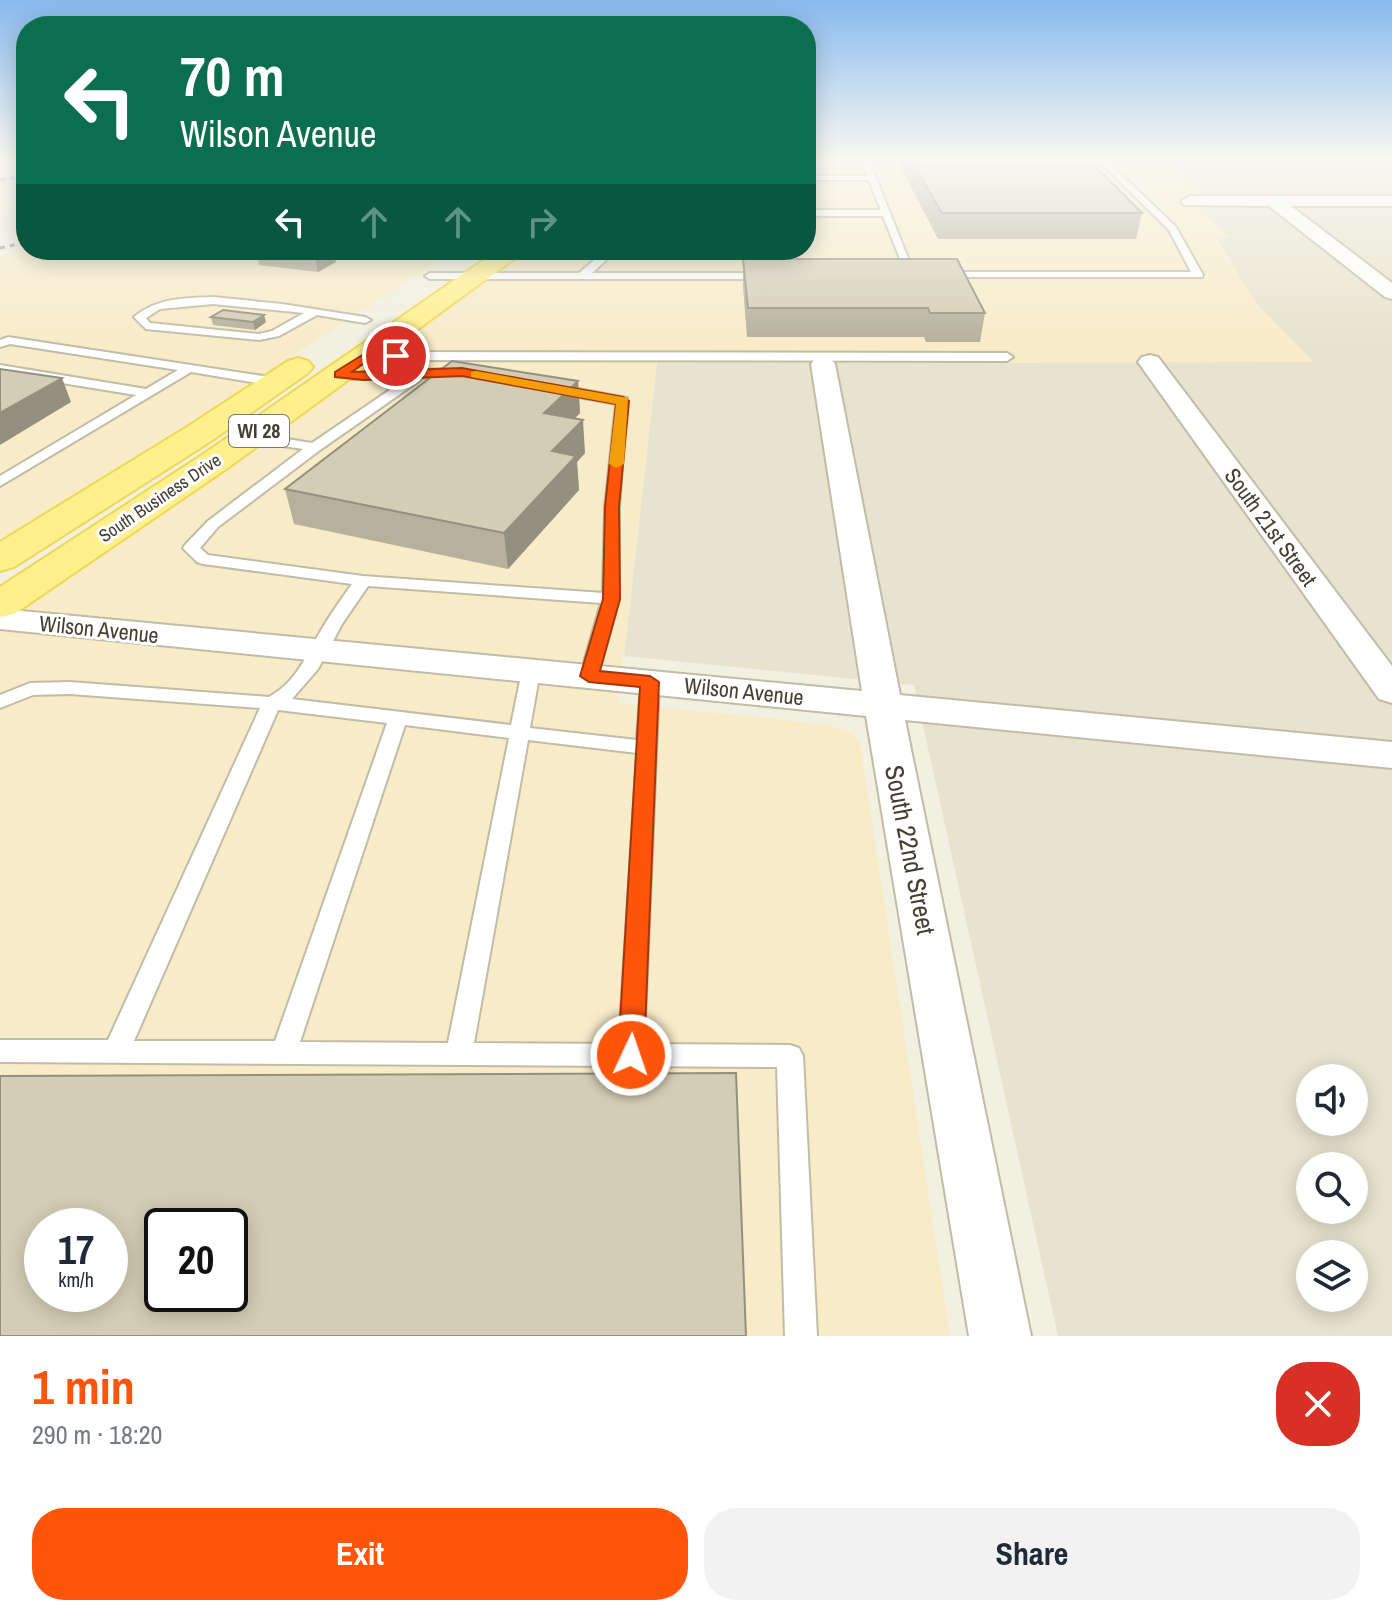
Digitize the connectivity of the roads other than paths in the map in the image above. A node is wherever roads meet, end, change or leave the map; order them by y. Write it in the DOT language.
graph roads {
  1 [pos="890,220"];
  2 [pos="1164,220"];
  3 [pos="1298,220"];
  4 [pos="600,260"];
  5 [pos="472,264"];
  6 [pos="582,276"];
  7 [pos="773,276"];
  8 [pos="896,276"];
  9 [pos="912,276"];
  10 [pos="1392,293"];
  11 [pos="184,301"];
  12 [pos="313,313"];
  13 [pos="365,320"];
  14 [pos="171,329"];
  15 [pos="3,341"];
  16 [pos="372,352"];
  17 [pos="1007,357"];
  18 [pos="1150,362"];
  19 [pos="823,364"];
  20 [pos="190,368"];
  21 [pos="0,369"];
  22 [pos="340,375"];
  23 [pos="419,375"];
  24 [pos="477,375"];
  25 [pos="276,382"];
  26 [pos="535,385"];
  27 [pos="148,393"];
  28 [pos="250,437"];
  29 [pos="315,447"];
  30 [pos="4,476"];
  31 [pos="0,559"];
  32 [pos="363,581"];
  33 [pos="611,599"];
  34 [pos="0,605"];
  35 [pos="0,619"];
  36 [pos="319,651"];
  37 [pos="531,671"];
  38 [pos="589,676"];
  39 [pos="650,682"];
  40 [pos="1392,691"];
  41 [pos="0,702"];
  42 [pos="272,703"];
  43 [pos="883,705"];
  44 [pos="398,718"];
  45 [pos="519,733"];
  46 [pos="646,748"];
  47 [pos="1392,755"];
  48 [pos="0,1051"];
  49 [pos="116,1052"];
  50 [pos="284,1052"];
  51 [pos="459,1053"];
  52 [pos="631,1055"];
  53 [pos="801,1336"];
  54 [pos="1000,1336"];
  1 -- 9 [label="lane"];
  2 -- 9 [label="lane"];
  3 -- 10 [label="street"];
  4 -- 6 [label="lane"];
  5 -- 6 [label="lane"];
  5 -- 13 [label="main road, South Business Drive / WI 28"];
  5 -- 16 [label="main road, South Business Drive / WI 28"];
  6 -- 7 [label="lane"];
  8 -- 9 [label="lane"];
  11 -- 12 [label="lane"];
  11 -- 14 [label="lane"];
  11 -- 14 [label="lane"];
  12 -- 13 [label="lane"];
  12 -- 14 [label="lane"];
  13 -- 25 [label="main road, South Business Drive / WI 28"];
  15 -- 20 [label="lane"];
  16 -- 17 [label="lane"];
  16 -- 22 [label="main road, South Business Drive / WI 28"];
  18 -- 40 [label="street, South 21st Street"];
  19 -- 43 [label="street, South 22nd Street"];
  20 -- 25 [label="lane"];
  20 -- 27 [label="lane"];
  21 -- 27 [label="lane"];
  22 -- 23 [label="lane"];
  22 -- 28 [label="main road, South Business Drive / WI 28"];
  23 -- 24 [label="lane"];
  23 -- 29 [label="lane"];
  25 -- 31 [label="main road, South Business Drive / WI 28"];
  26 -- 33 [label="lane"];
  27 -- 30 [label="lane"];
  28 -- 29 [label="lane"];
  28 -- 34 [label="main road, South Business Drive / WI 28"];
  29 -- 32 [label="lane"];
  32 -- 33 [label="lane"];
  32 -- 36 [label="lane"];
  33 -- 38 [label="lane"];
  35 -- 36 [label="street, Wilson Avenue"];
  36 -- 37 [label="street, Wilson Avenue"];
  36 -- 42 [label="lane"];
  37 -- 38 [label="street, Wilson Avenue"];
  37 -- 45 [label="lane"];
  38 -- 39 [label="street, Wilson Avenue"];
  39 -- 43 [label="street, Wilson Avenue"];
  39 -- 46 [label="lane"];
  41 -- 42 [label="lane"];
  42 -- 44 [label="lane"];
  42 -- 49 [label="lane"];
  43 -- 47 [label="street, Wilson Avenue"];
  43 -- 54 [label="street, South 22nd Street"];
  44 -- 45 [label="lane"];
  44 -- 50 [label="lane"];
  45 -- 46 [label="lane"];
  45 -- 51 [label="lane"];
  46 -- 52 [label="lane"];
  48 -- 49 [label="lane"];
  49 -- 50 [label="lane"];
  50 -- 51 [label="lane"];
  51 -- 52 [label="lane"];
  52 -- 53 [label="lane"];
}
